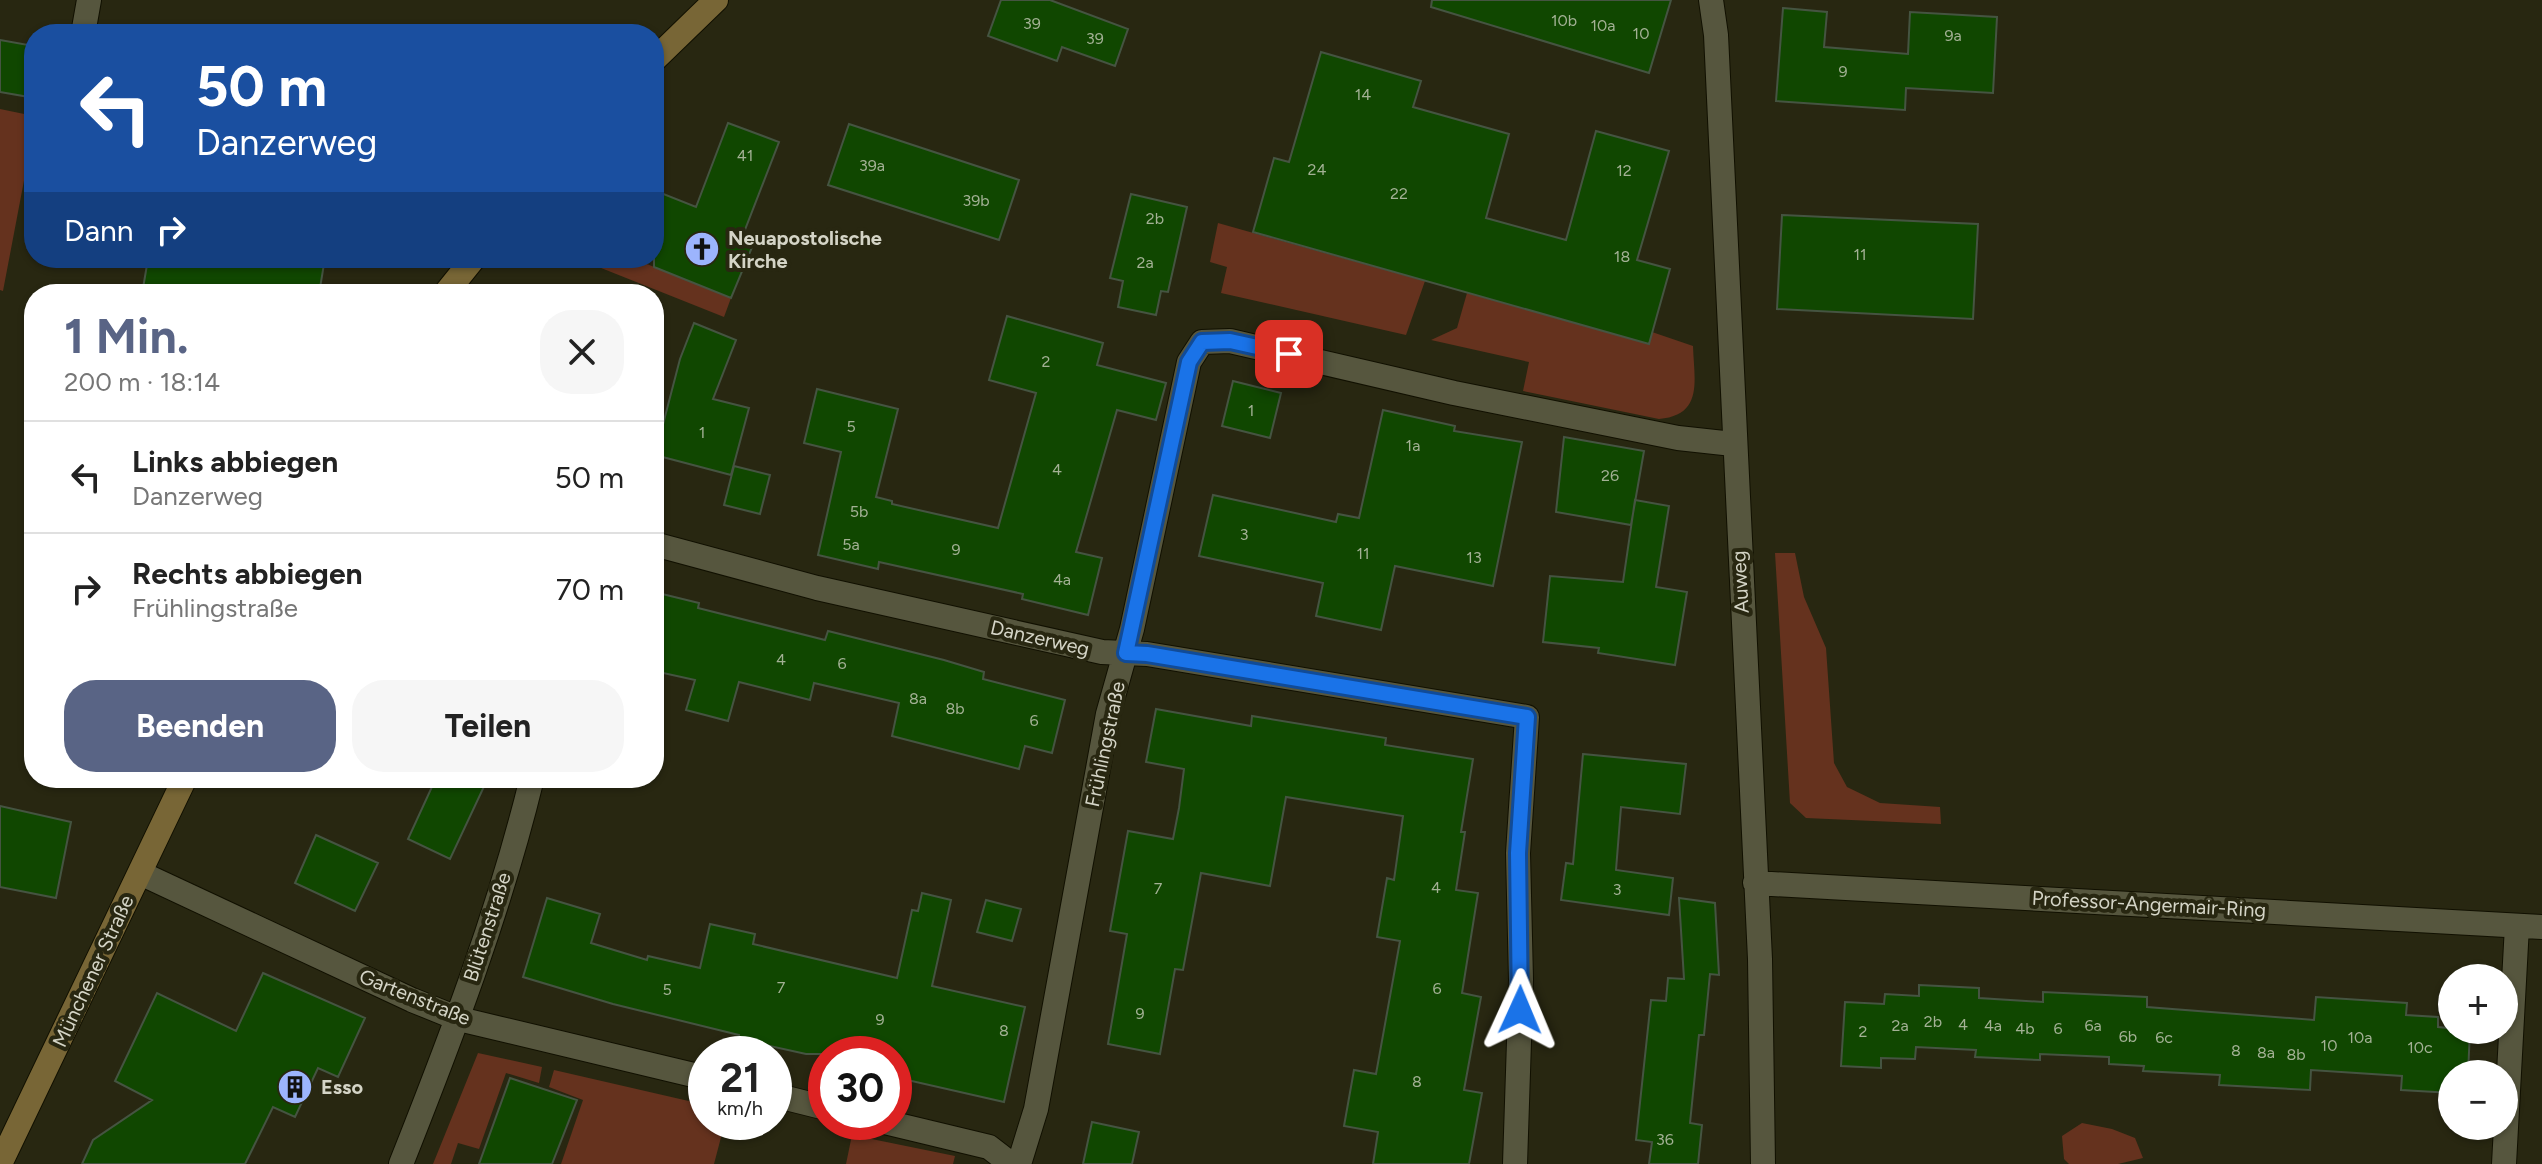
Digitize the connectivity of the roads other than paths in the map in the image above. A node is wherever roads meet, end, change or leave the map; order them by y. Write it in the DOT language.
graph roads {
  1 [pos="89,0"];
  2 [pos="716,0"];
  3 [pos="1711,0"];
  4 [pos="85,24"];
  5 [pos="664,50"];
  6 [pos="466,268"];
  7 [pos="453,284"];
  8 [pos="1733,444"];
  9 [pos="664,547"];
  10 [pos="1126,653"];
  11 [pos="180,788"];
  12 [pos="529,788"];
  13 [pos="140,873"];
  14 [pos="1755,883"];
  15 [pos="2517,926"];
  16 [pos="2542,927"];
  17 [pos="459,1019"];
  18 [pos="688,1074"];
  19 [pos="912,1128"];
  20 [pos="0,1164"];
  21 [pos="401,1164"];
  22 [pos="1011,1164"];
  23 [pos="1019,1164"];
  24 [pos="1515,1164"];
  25 [pos="1763,1164"];
  26 [pos="2504,1164"];
  1 -- 4 [label="street"];
  2 -- 5 [label="street"];
  3 -- 8 [label="street, Auweg"];
  6 -- 7 [label="street"];
  8 -- 10 [label="street, Frühlingstraße"];
  8 -- 14 [label="street, Auweg"];
  9 -- 10 [label="street, Danzerweg"];
  10 -- 23 [label="street, Frühlingstraße"];
  10 -- 24 [label="street, Danzerweg"];
  11 -- 13 [label="street, Münchener Straße"];
  12 -- 17 [label="street, Blütenstraße"];
  13 -- 17 [label="street, Gartenstraße"];
  13 -- 20 [label="street, Münchener Straße"];
  14 -- 15 [label="street, Professor-Angermair-Ring"];
  14 -- 25 [label="street, Auweg"];
  15 -- 16 [label="street, Professor-Angermair-Ring"];
  15 -- 26 [label="street"];
  17 -- 18 [label="street, Gartenstraße"];
  17 -- 21 [label="street, Blütenstraße"];
  19 -- 22 [label="street"];
}
